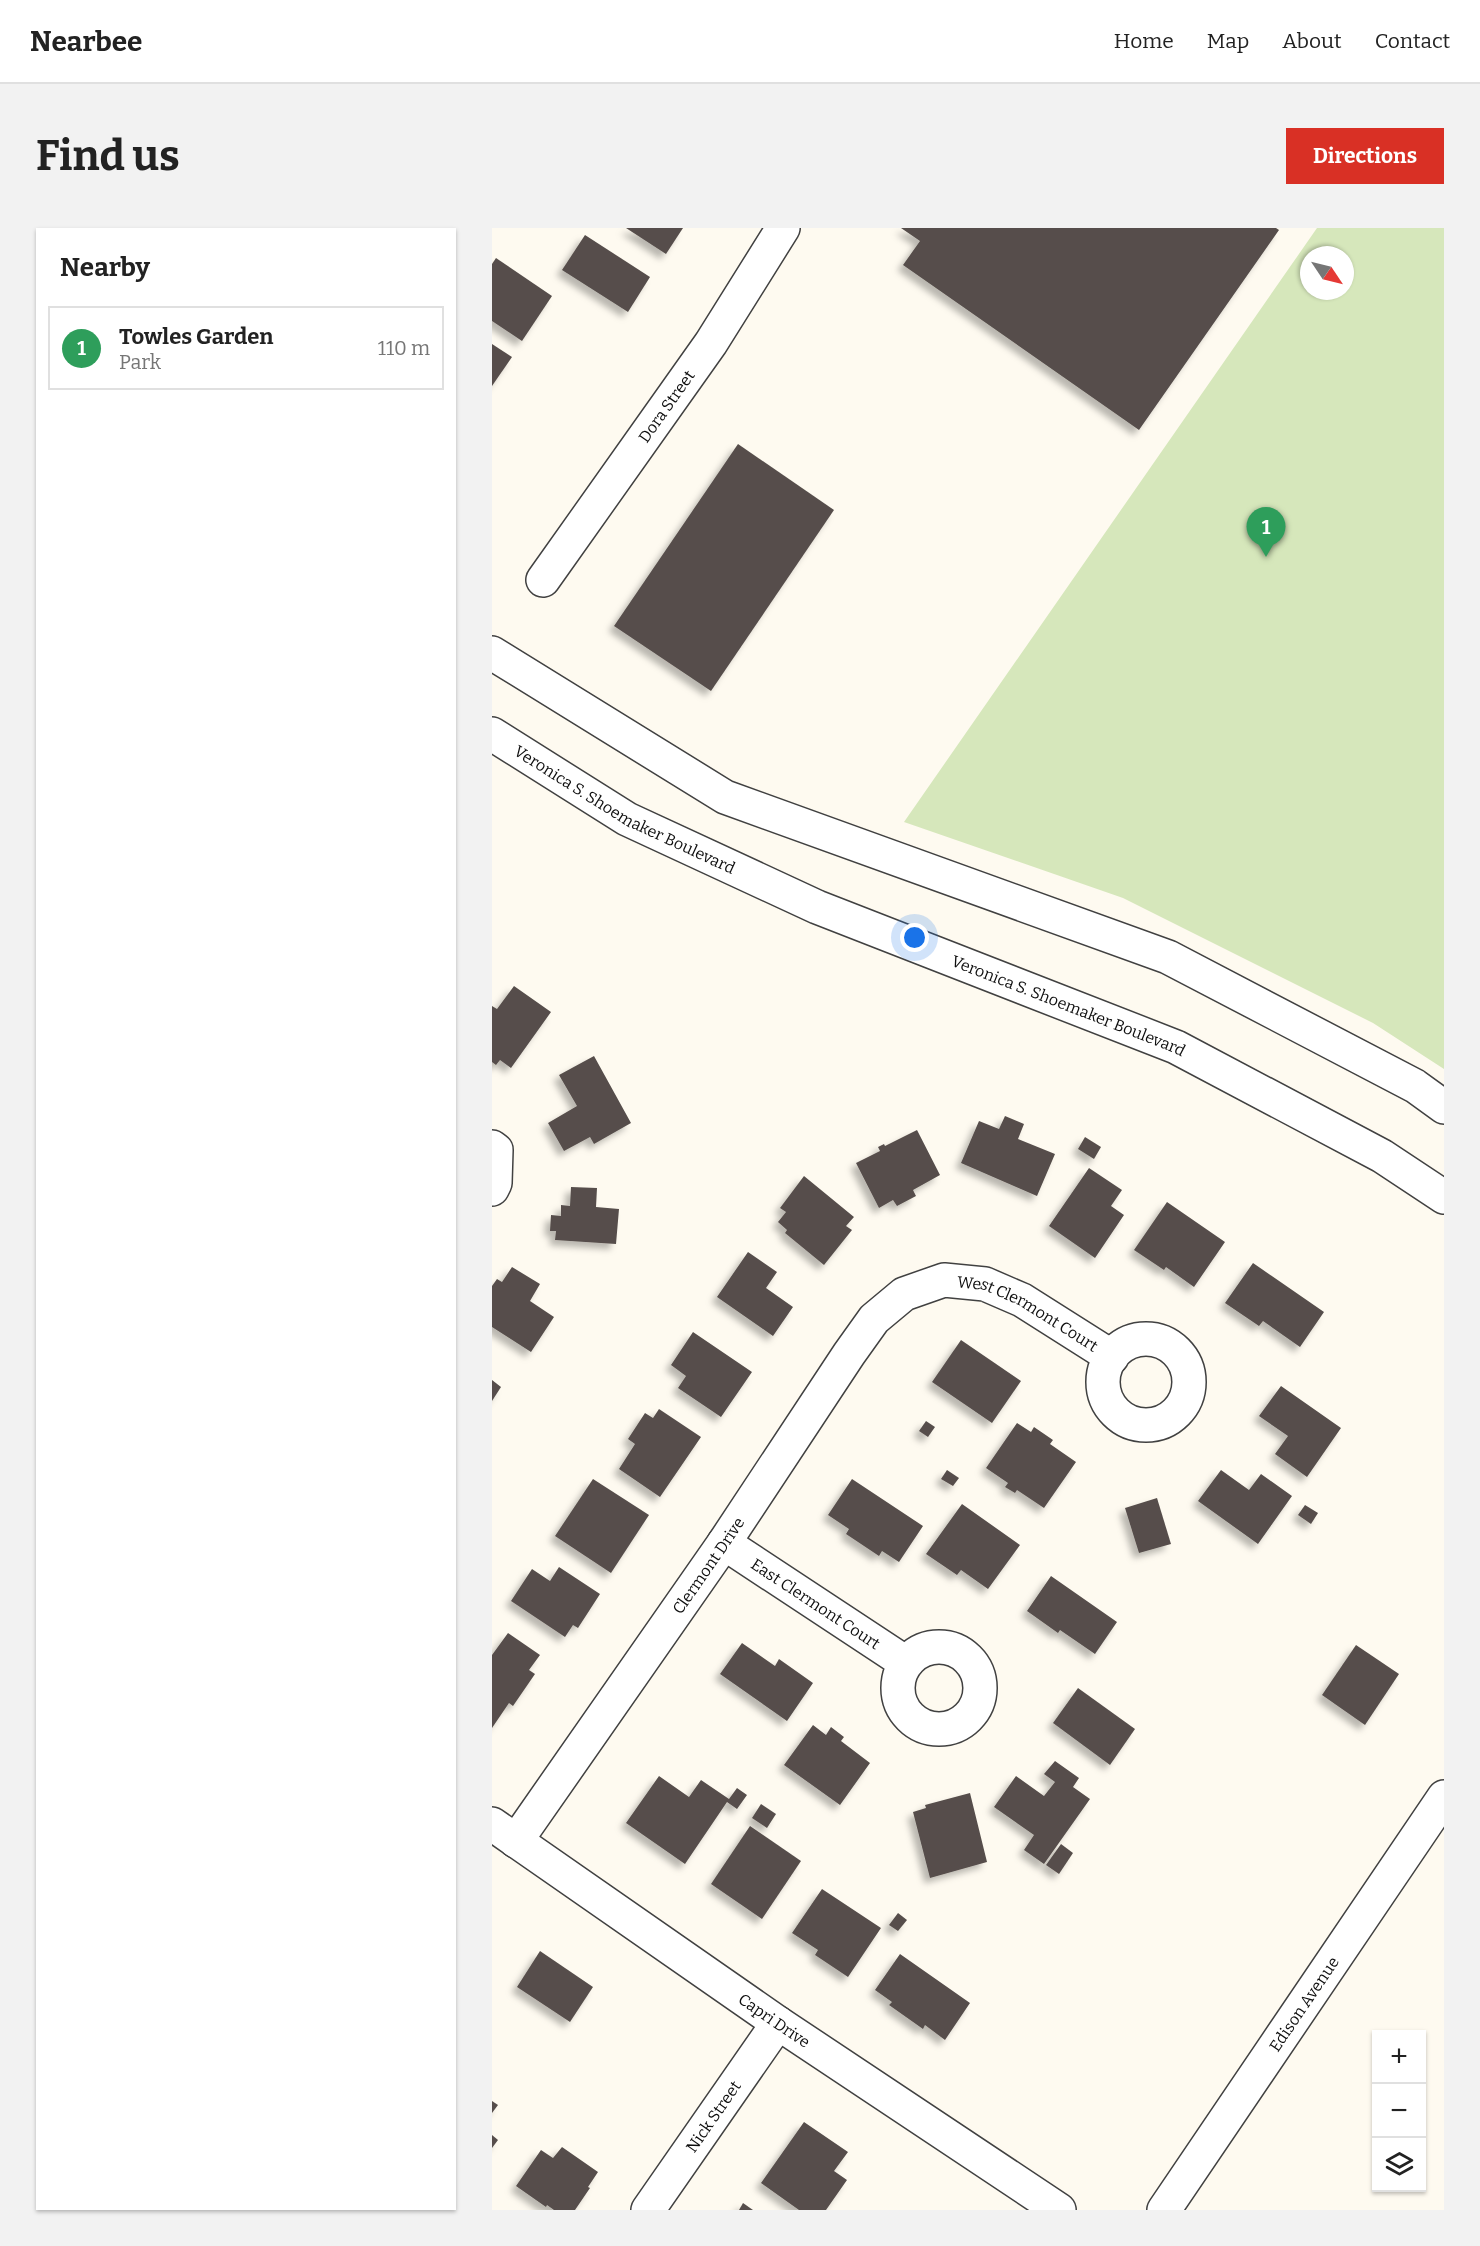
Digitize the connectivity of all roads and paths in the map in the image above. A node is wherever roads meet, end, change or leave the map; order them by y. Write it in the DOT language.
graph roads {
  1 [pos="783,228"];
  2 [pos="543,580"];
  3 [pos="492,653"];
  4 [pos="492,734"];
  5 [pos="1444,1107"];
  6 [pos="492,1147"];
  7 [pos="492,1190"];
  8 [pos="1444,1197"];
  9 [pos="904,1294"];
  10 [pos="1112,1356"];
  11 [pos="724,1543"];
  12 [pos="906,1663"];
  13 [pos="1444,1797"];
  14 [pos="504,1833"];
  15 [pos="778,2023"];
  16 [pos="648,2210"];
  17 [pos="1059,2210"];
  18 [pos="1164,2210"];
  1 -- 2 [label="street, Dora Street"];
  3 -- 5 [label="street"];
  4 -- 8 [label="street, Veronica S. Shoemaker Boulevard"];
  6 -- 7 [label="street"];
  9 -- 10 [label="street, West Clermont Court"];
  9 -- 11 [label="street, Clermont Drive"];
  11 -- 12 [label="street, East Clermont Court"];
  11 -- 14 [label="street, Clermont Drive"];
  13 -- 18 [label="street, Edison Avenue"];
  14 -- 15 [label="street, Capri Drive"];
  15 -- 16 [label="street, Nick Street"];
  15 -- 17 [label="street, Capri Drive"];
}
